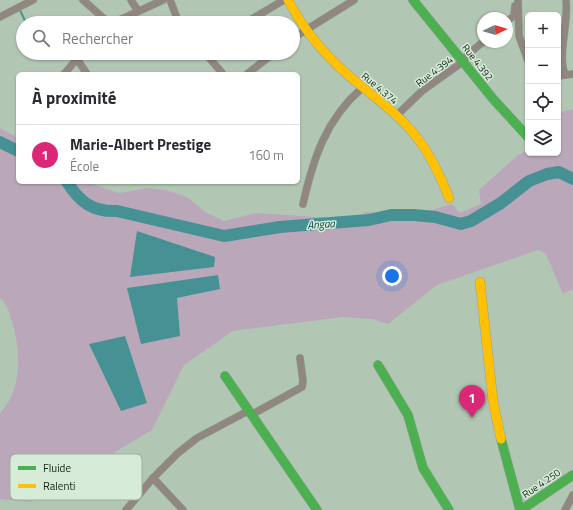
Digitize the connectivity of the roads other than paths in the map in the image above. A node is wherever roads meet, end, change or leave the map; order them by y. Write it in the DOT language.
graph roads {
  1 [pos="33,0"];
  2 [pos="84,0"];
  3 [pos="131,0"];
  4 [pos="163,0"];
  5 [pos="170,0"];
  6 [pos="284,0"];
  7 [pos="288,0"];
  8 [pos="354,0"];
  9 [pos="412,0"];
  10 [pos="517,0"];
  11 [pos="565,0"];
  12 [pos="573,1"];
  13 [pos="138,11"];
  14 [pos="101,16"];
  15 [pos="128,16"];
  16 [pos="176,16"];
  17 [pos="257,16"];
  18 [pos="297,16"];
  19 [pos="513,17"];
  20 [pos="0,18"];
  21 [pos="300,22"];
  22 [pos="304,30"];
  23 [pos="300,33"];
  24 [pos="477,47"];
  25 [pos="525,52"];
  26 [pos="76,60"];
  27 [pos="81,60"];
  28 [pos="211,60"];
  29 [pos="265,60"];
  30 [pos="464,61"];
  31 [pos="66,72"];
  32 [pos="86,72"];
  33 [pos="221,72"];
  34 [pos="250,72"];
  35 [pos="573,74"];
  36 [pos="562,75"];
  37 [pos="362,88"];
  38 [pos="396,116"];
  39 [pos="525,134"];
  40 [pos="449,198"];
  41 [pos="303,204"];
  42 [pos="480,282"];
  43 [pos="300,358"];
  44 [pos="378,365"];
  45 [pos="225,376"];
  46 [pos="249,413"];
  47 [pos="573,475"];
  48 [pos="153,478"];
  49 [pos="142,491"];
  50 [pos="573,495"];
  51 [pos="134,500"];
  52 [pos="126,510"];
  53 [pos="183,510"];
  54 [pos="317,510"];
  55 [pos="448,510"];
  56 [pos="521,510"];
  57 [pos="565,510"];
  1 -- 20 [label="street"];
  2 -- 14 [label="street"];
  3 -- 13 [label="street"];
  4 -- 13 [label="street"];
  5 -- 16 [label="street"];
  6 -- 17 [label="street"];
  7 -- 18 [label="street, Rue 4.374"];
  8 -- 22 [label="street"];
  9 -- 30 [label="street, Rue 4.392"];
  10 -- 19 [label="street"];
  10 -- 25 [label="street"];
  11 -- 12 [label="street"];
  11 -- 36 [label="street"];
  13 -- 15 [label="street"];
  21 -- 22 [label="street, Rue 4.374"];
  22 -- 23 [label="street"];
  22 -- 37 [label="street, Rue 4.374"];
  24 -- 30 [label="street, Rue 4.394"];
  26 -- 31 [label="street"];
  27 -- 32 [label="street"];
  28 -- 33 [label="street"];
  29 -- 34 [label="street"];
  30 -- 38 [label="street, Rue 4.394"];
  30 -- 39 [label="street, Rue 4.392"];
  35 -- 36 [label="street"];
  37 -- 38 [label="street, Rue 4.374"];
  37 -- 41 [label="street"];
  38 -- 40 [label="street, Rue 4.374"];
  42 -- 56 [label="street"];
  43 -- 46 [label="street"];
  44 -- 55 [label="street"];
  45 -- 46 [label="street"];
  46 -- 48 [label="street"];
  46 -- 54 [label="street"];
  47 -- 56 [label="street, Rue 4.250"];
  48 -- 49 [label="street"];
  48 -- 53 [label="street"];
  50 -- 57 [label="street"];
  51 -- 52 [label="street"];
}
